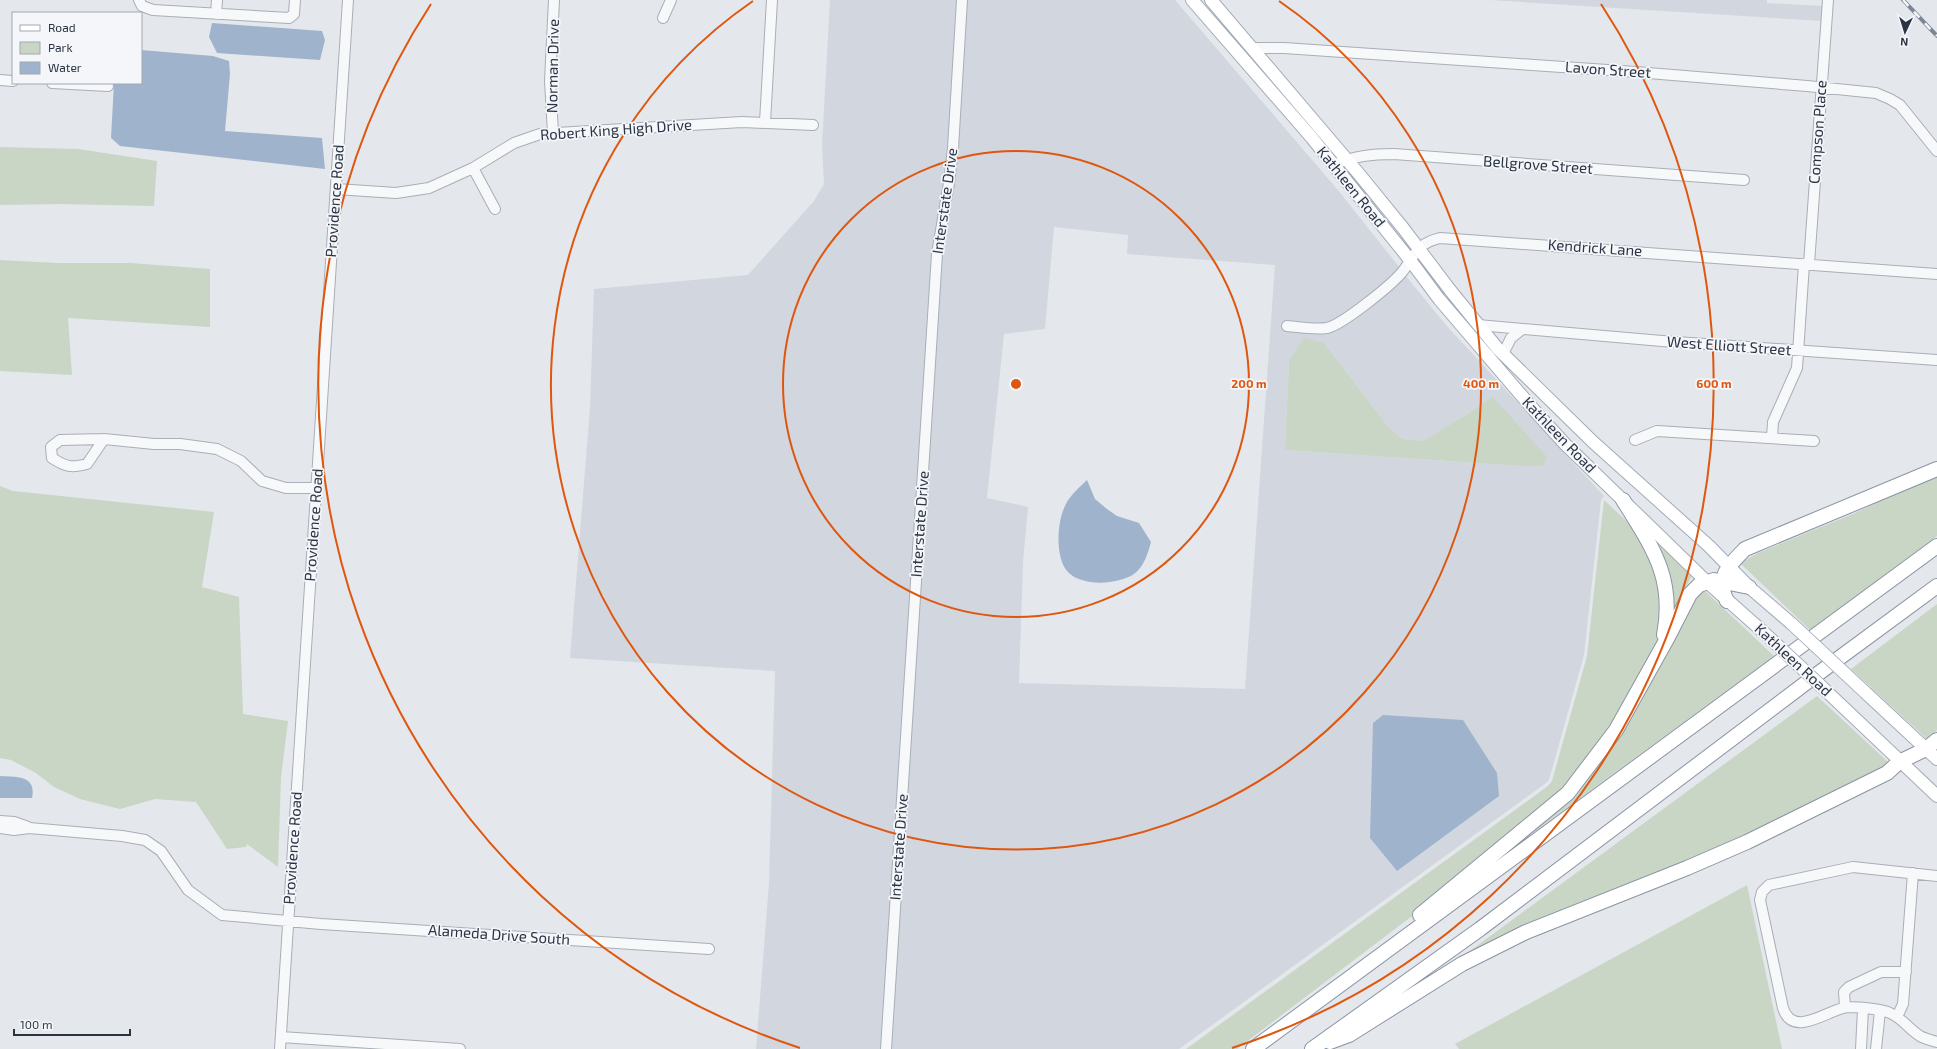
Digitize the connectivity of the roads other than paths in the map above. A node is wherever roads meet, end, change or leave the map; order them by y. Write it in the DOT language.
graph roads {
  1 [pos="217,0"];
  2 [pos="296,0"];
  3 [pos="348,0"];
  4 [pos="554,0"];
  5 [pos="670,0"];
  6 [pos="772,0"];
  7 [pos="962,0"];
  8 [pos="1192,0"];
  9 [pos="1211,0"];
  10 [pos="1828,0"];
  11 [pos="141,3"];
  12 [pos="216,14"];
  13 [pos="663,18"];
  14 [pos="1253,48"];
  15 [pos="0,80"];
  16 [pos="12,81"];
  17 [pos="71,84"];
  18 [pos="108,86"];
  19 [pos="1820,88"];
  20 [pos="765,122"];
  21 [pos="813,125"];
  22 [pos="553,133"];
  23 [pos="1937,151"];
  24 [pos="1346,159"];
  25 [pos="1333,165"];
  26 [pos="473,168"];
  27 [pos="1744,180"];
  28 [pos="336,189"];
  29 [pos="495,209"];
  30 [pos="1418,249"];
  31 [pos="1410,260"];
  32 [pos="1806,264"];
  33 [pos="1937,274"];
  34 [pos="1478,325"];
  35 [pos="1287,326"];
  36 [pos="1521,330"];
  37 [pos="1798,350"];
  38 [pos="1503,354"];
  39 [pos="1937,360"];
  40 [pos="1772,438"];
  41 [pos="104,439"];
  42 [pos="1635,440"];
  43 [pos="1814,441"];
  44 [pos="1937,469"];
  45 [pos="316,488"];
  46 [pos="1623,500"];
  47 [pos="1937,546"];
  48 [pos="1729,566"];
  49 [pos="1722,581"];
  50 [pos="1707,582"];
  51 [pos="1937,586"];
  52 [pos="1749,587"];
  53 [pos="1727,601"];
  54 [pos="1660,651"];
  55 [pos="1932,744"];
  56 [pos="1937,759"];
  57 [pos="1899,762"];
  58 [pos="1937,796"];
  59 [pos="0,820"];
  60 [pos="0,828"];
  61 [pos="29,828"];
  62 [pos="1913,873"];
  63 [pos="1937,876"];
  64 [pos="289,920"];
  65 [pos="709,949"];
  66 [pos="1906,972"];
  67 [pos="1845,1007"];
  68 [pos="1863,1009"];
  69 [pos="1304,1011"];
  70 [pos="1880,1011"];
  71 [pos="1897,1017"];
  72 [pos="281,1037"];
  73 [pos="1937,1042"];
  74 [pos="1313,1048"];
  75 [pos="280,1049"];
  76 [pos="460,1049"];
  77 [pos="886,1049"];
  78 [pos="1254,1049"];
  79 [pos="1861,1049"];
  80 [pos="1876,1049"];
  1 -- 12 [label="street"];
  2 -- 12 [label="street"];
  3 -- 28 [label="street, Providence Road"];
  4 -- 22 [label="street, Norman Drive"];
  5 -- 13 [label="street"];
  6 -- 20 [label="street"];
  7 -- 77 [label="street, Interstate Drive"];
  8 -- 25 [label="main road, Kathleen Road"];
  9 -- 14 [label="main road, Kathleen Road"];
  10 -- 19 [label="street, Compson Place"];
  11 -- 12 [label="street"];
  14 -- 19 [label="street, Lavon Street"];
  14 -- 24 [label="main road, Kathleen Road"];
  15 -- 16 [label="street"];
  17 -- 18 [label="street"];
  19 -- 23 [label="street, Lavon Street"];
  19 -- 32 [label="street, Compson Place"];
  20 -- 21 [label="street, Robert King High Drive"];
  20 -- 22 [label="street, Robert King High Drive"];
  22 -- 26 [label="street, Robert King High Drive"];
  24 -- 25 [label="street, Bellgrove Street"];
  24 -- 27 [label="street, Bellgrove Street"];
  24 -- 30 [label="main road, Kathleen Road"];
  25 -- 31 [label="main road, Kathleen Road"];
  26 -- 28 [label="street, Robert King High Drive"];
  26 -- 29 [label="street"];
  28 -- 45 [label="street, Providence Road"];
  30 -- 31 [label="street, Kendrick Lane"];
  30 -- 32 [label="street, Kendrick Lane"];
  30 -- 34 [label="main road, Kathleen Road"];
  31 -- 35 [label="street, Kendrick Lane"];
  31 -- 46 [label="main road, Kathleen Road"];
  32 -- 33 [label="street, Kendrick Lane"];
  32 -- 37 [label="street, Compson Place"];
  34 -- 36 [label="street, West Elliott Street"];
  34 -- 38 [label="main road, Kathleen Road"];
  36 -- 37 [label="street, West Elliott Street"];
  36 -- 38 [label="street"];
  37 -- 39 [label="street, West Elliott Street"];
  37 -- 40 [label="street, Compson Place"];
  38 -- 48 [label="main road, Kathleen Road"];
  40 -- 42 [label="street"];
  40 -- 43 [label="street"];
  41 -- 41 [label="street"];
  41 -- 45 [label="street"];
  44 -- 48 [label="highway"];
  45 -- 64 [label="street, Providence Road"];
  46 -- 50 [label="main road, Kathleen Road"];
  46 -- 54 [label="highway"];
  47 -- 69 [label="highway"];
  48 -- 49 [label="highway"];
  48 -- 52 [label="main road, Kathleen Road"];
  49 -- 50 [label="highway"];
  49 -- 52 [label="highway"];
  49 -- 53 [label="highway"];
  50 -- 53 [label="main road, Kathleen Road"];
  50 -- 54 [label="highway"];
  51 -- 74 [label="highway"];
  52 -- 55 [label="main road, Kathleen Road, bridge"];
  53 -- 57 [label="main road, Kathleen Road, bridge"];
  54 -- 69 [label="highway"];
  55 -- 56 [label="main road, Kathleen Road"];
  55 -- 57 [label="highway"];
  57 -- 58 [label="main road, Kathleen Road"];
  57 -- 74 [label="highway"];
  59 -- 61 [label="street"];
  60 -- 61 [label="street"];
  61 -- 64 [label="street, Alameda Drive South"];
  62 -- 63 [label="street"];
  62 -- 66 [label="street"];
  62 -- 67 [label="street"];
  64 -- 65 [label="street, Alameda Drive South"];
  64 -- 72 [label="street, Providence Road"];
  66 -- 67 [label="street"];
  66 -- 71 [label="street"];
  67 -- 68 [label="street"];
  68 -- 70 [label="street"];
  68 -- 79 [label="street"];
  69 -- 78 [label="highway"];
  70 -- 71 [label="street"];
  70 -- 80 [label="street"];
  71 -- 73 [label="street"];
  72 -- 75 [label="street, Providence Road"];
  72 -- 76 [label="street"];
}
